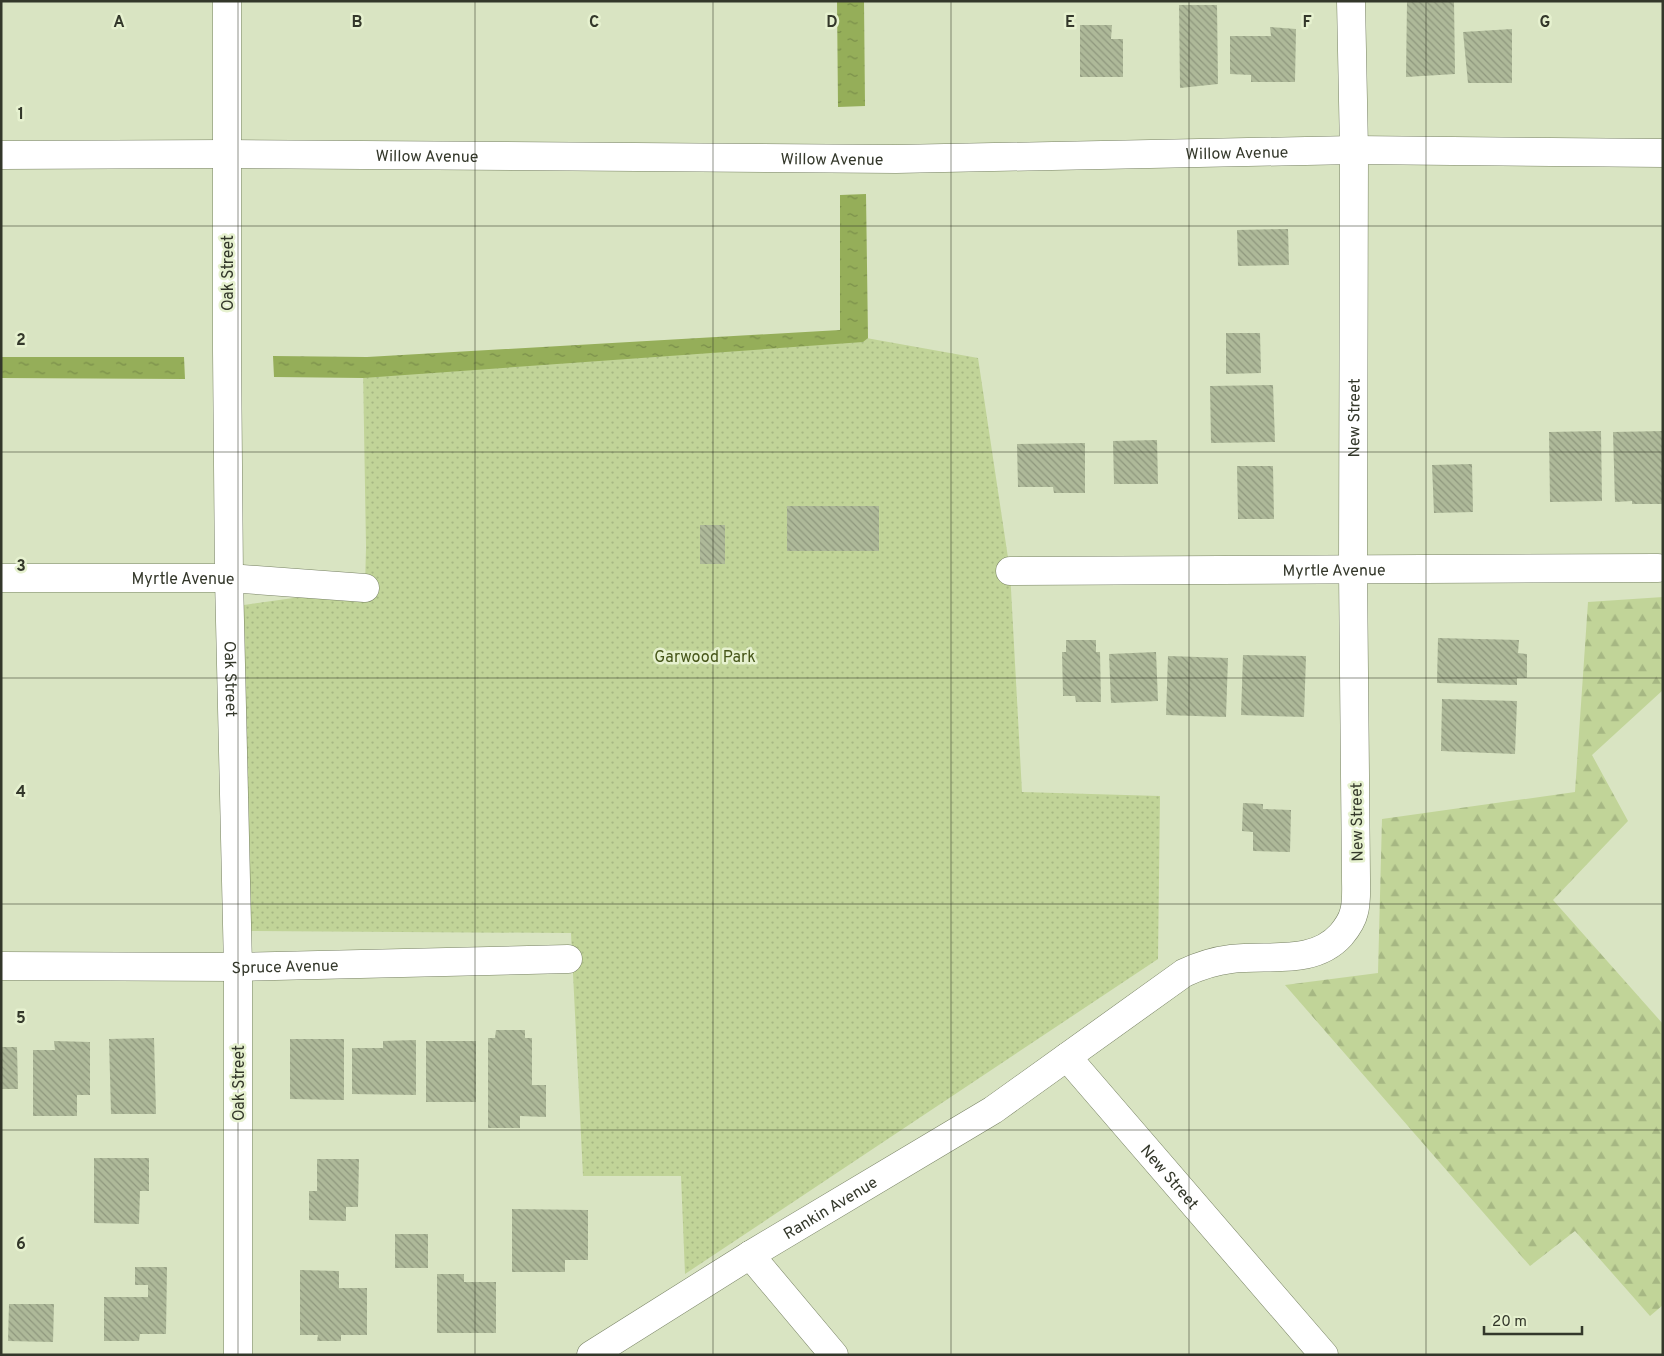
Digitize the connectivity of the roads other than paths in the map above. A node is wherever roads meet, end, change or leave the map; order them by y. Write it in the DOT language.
graph roads {
  1 [pos="228,1"];
  2 [pos="1351,1"];
  3 [pos="1354,150"];
  4 [pos="1663,153"];
  5 [pos="226,154"];
  6 [pos="1,155"];
  7 [pos="1658,568"];
  8 [pos="1353,570"];
  9 [pos="1010,571"];
  10 [pos="1,578"];
  11 [pos="230,578"];
  12 [pos="365,588"];
  13 [pos="568,959"];
  14 [pos="1,966"];
  15 [pos="238,967"];
  16 [pos="1066,1057"];
  17 [pos="750,1255"];
  18 [pos="238,1355"];
  19 [pos="591,1355"];
  20 [pos="834,1355"];
  21 [pos="1324,1355"];
  1 -- 5 [label="street, Oak Street"];
  2 -- 3 [label="street, New Street"];
  3 -- 4 [label="street, Willow Avenue"];
  3 -- 5 [label="street, Willow Avenue"];
  3 -- 8 [label="street, New Street"];
  5 -- 6 [label="street, Willow Avenue"];
  5 -- 11 [label="street, Oak Street"];
  7 -- 8 [label="street, Myrtle Avenue"];
  8 -- 9 [label="street, Myrtle Avenue"];
  8 -- 16 [label="street, New Street"];
  10 -- 11 [label="street, Myrtle Avenue"];
  11 -- 12 [label="street, Myrtle Avenue"];
  11 -- 15 [label="street, Oak Street"];
  13 -- 15 [label="street, Spruce Avenue"];
  14 -- 15 [label="street, Spruce Avenue"];
  15 -- 18 [label="street, Oak Street"];
  16 -- 17 [label="street, Rankin Avenue"];
  16 -- 21 [label="street, New Street"];
  17 -- 19 [label="street, Rankin Avenue"];
  17 -- 20 [label="street"];
}
